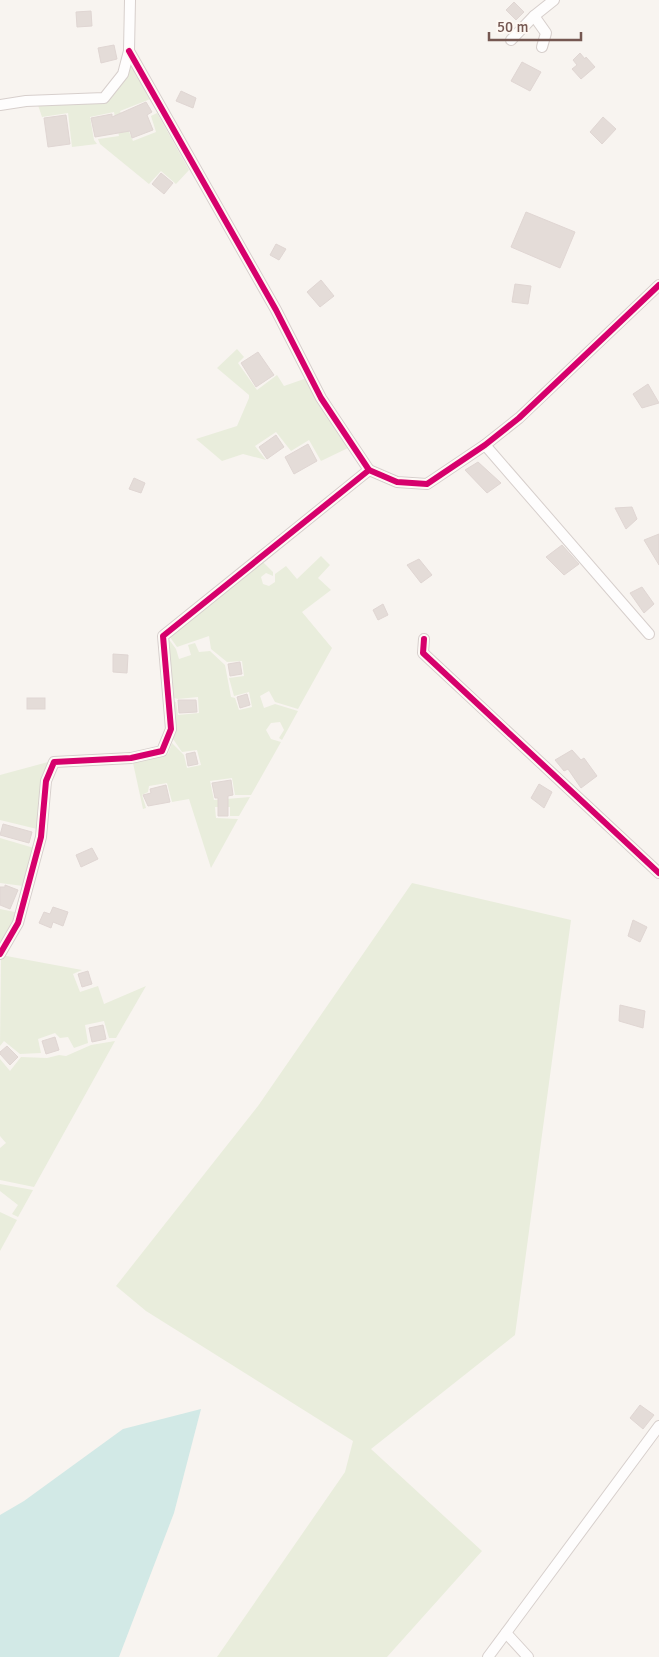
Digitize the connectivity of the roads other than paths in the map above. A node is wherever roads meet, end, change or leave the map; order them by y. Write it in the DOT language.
graph roads {
  1 [pos="130,0"];
  2 [pos="554,0"];
  3 [pos="534,16"];
  4 [pos="511,40"];
  5 [pos="542,47"];
  6 [pos="129,51"];
  7 [pos="0,105"];
  8 [pos="659,284"];
  9 [pos="484,445"];
  10 [pos="368,470"];
  11 [pos="649,634"];
  12 [pos="424,639"];
  13 [pos="659,872"];
  14 [pos="0,954"];
  15 [pos="659,1426"];
  16 [pos="506,1633"];
  17 [pos="488,1657"];
  18 [pos="528,1657"];
  1 -- 6 [label="street"];
  2 -- 3 [label="street"];
  3 -- 4 [label="street"];
  3 -- 5 [label="street"];
  6 -- 7 [label="street"];
  6 -- 10 [label="street"];
  8 -- 9 [label="street"];
  9 -- 10 [label="street"];
  9 -- 11 [label="street"];
  10 -- 14 [label="street"];
  12 -- 13 [label="street"];
  15 -- 16 [label="street"];
  16 -- 17 [label="street"];
  16 -- 18 [label="street"];
}
